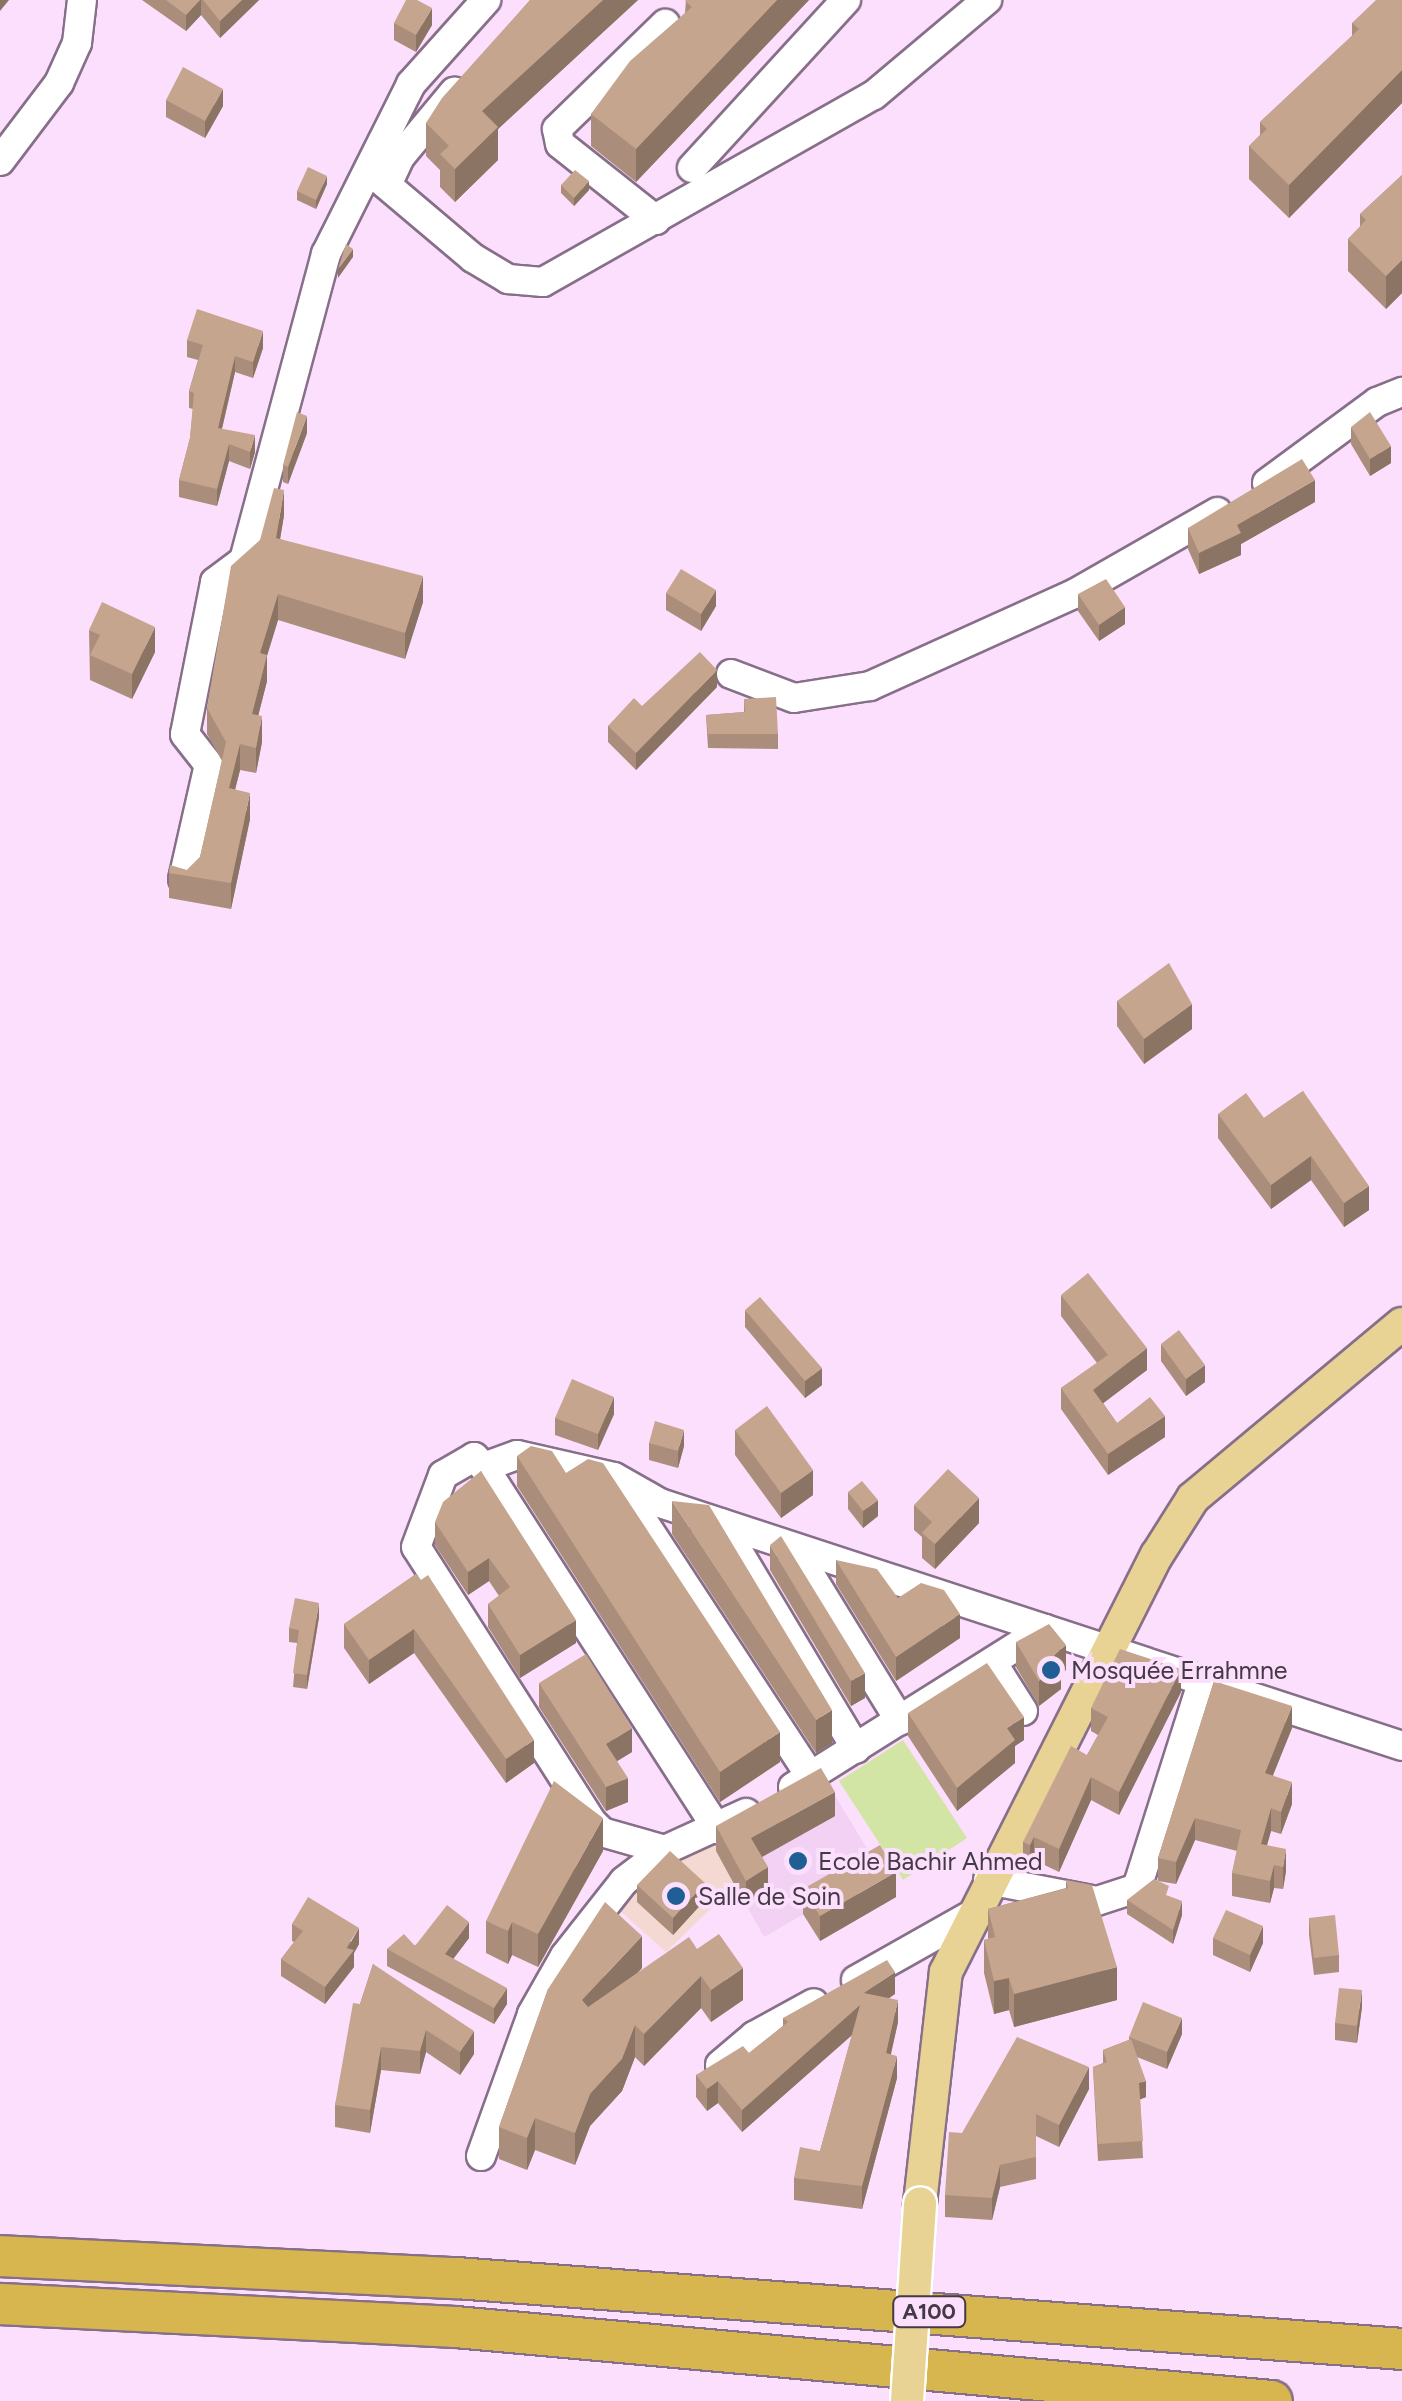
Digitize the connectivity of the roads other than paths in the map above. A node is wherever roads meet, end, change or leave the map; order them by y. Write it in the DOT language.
graph roads {
  1 [pos="82,0"];
  2 [pos="486,0"];
  3 [pos="846,0"];
  4 [pos="987,0"];
  5 [pos="665,24"];
  6 [pos="478,67"];
  7 [pos="0,161"];
  8 [pos="692,168"];
  9 [pos="378,178"];
  10 [pos="656,220"];
  11 [pos="1402,392"];
  12 [pos="730,674"];
  13 [pos="184,878"];
  14 [pos="1402,1324"];
  15 [pos="484,1467"];
  16 [pos="614,1478"];
  17 [pos="721,1523"];
  18 [pos="793,1546"];
  19 [pos="1044,1629"];
  20 [pos="1110,1651"];
  21 [pos="992,1662"];
  22 [pos="1202,1682"];
  23 [pos="1022,1711"];
  24 [pos="900,1721"];
  25 [pos="1402,1746"];
  26 [pos="856,1749"];
  27 [pos="811,1777"];
  28 [pos="718,1829"];
  29 [pos="665,1850"];
  30 [pos="988,1880"];
  31 [pos="968,1917"];
  32 [pos="720,2065"];
  33 [pos="482,2156"];
  34 [pos="0,2256"];
  35 [pos="0,2304"];
  36 [pos="1402,2348"];
  37 [pos="906,2401"];
  38 [pos="1272,2401"];
  1 -- 7 [label="street"];
  2 -- 9 [label="street"];
  3 -- 8 [label="street"];
  4 -- 10 [label="street"];
  5 -- 10 [label="street"];
  6 -- 9 [label="street"];
  9 -- 10 [label="street"];
  9 -- 13 [label="street"];
  11 -- 12 [label="street"];
  14 -- 20 [label="main road"];
  15 -- 16 [label="street"];
  15 -- 28 [label="street"];
  15 -- 29 [label="street"];
  16 -- 17 [label="street"];
  16 -- 27 [label="street"];
  17 -- 18 [label="street"];
  17 -- 26 [label="street"];
  18 -- 19 [label="street"];
  18 -- 24 [label="street"];
  19 -- 20 [label="street"];
  19 -- 21 [label="street"];
  20 -- 22 [label="street"];
  20 -- 30 [label="main road"];
  21 -- 23 [label="street"];
  21 -- 24 [label="street"];
  22 -- 25 [label="street"];
  22 -- 30 [label="street"];
  24 -- 26 [label="street"];
  26 -- 27 [label="street"];
  27 -- 28 [label="street"];
  28 -- 29 [label="street"];
  29 -- 33 [label="street"];
  30 -- 31 [label="main road"];
  31 -- 32 [label="street"];
  31 -- 37 [label="main road, bridge"];
  34 -- 36 [label="highway, A100"];
  35 -- 38 [label="highway"];
}
